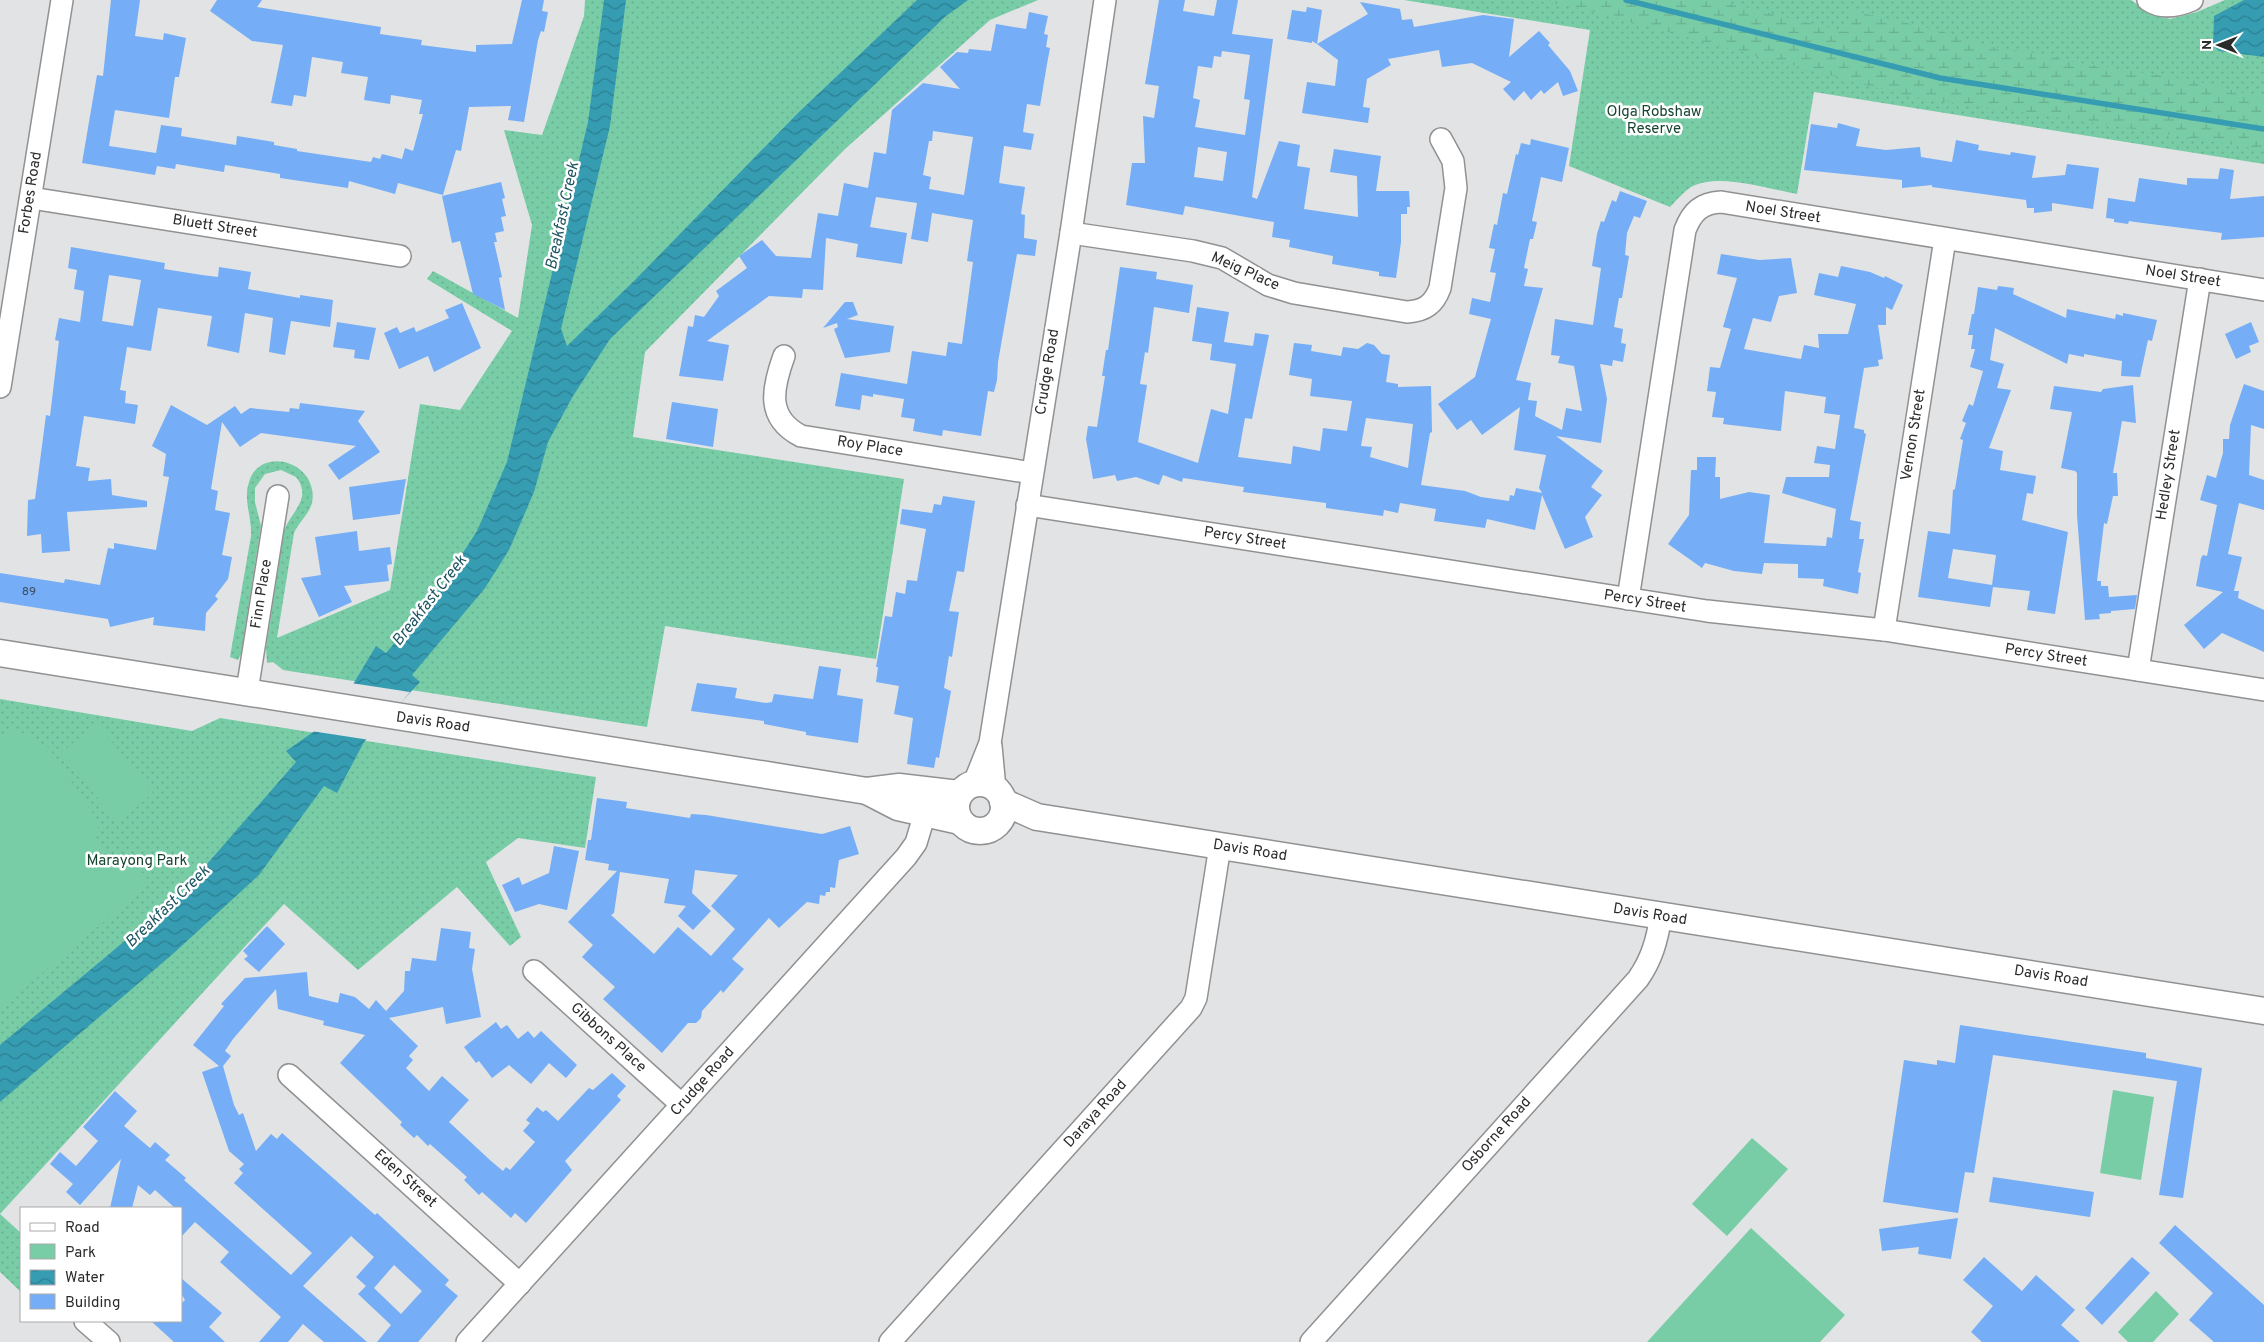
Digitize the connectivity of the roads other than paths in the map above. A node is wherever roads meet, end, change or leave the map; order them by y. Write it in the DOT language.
graph roads {
  1 [pos="62,0"];
  2 [pos="1105,0"];
  3 [pos="2148,0"];
  4 [pos="2192,0"];
  5 [pos="1441,138"];
  6 [pos="31,198"];
  7 [pos="1071,233"];
  8 [pos="1945,239"];
  9 [pos="400,256"];
  10 [pos="2200,279"];
  11 [pos="2264,290"];
  12 [pos="784,356"];
  13 [pos="0,387"];
  14 [pos="1032,473"];
  15 [pos="278,496"];
  16 [pos="1027,505"];
  17 [pos="1628,599"];
  18 [pos="1884,630"];
  19 [pos="0,653"];
  20 [pos="2138,670"];
  21 [pos="2264,690"];
  22 [pos="248,691"];
  23 [pos="867,791"];
  24 [pos="986,799"];
  25 [pos="925,813"];
  26 [pos="960,821"];
  27 [pos="1220,846"];
  28 [pos="1661,916"];
  29 [pos="534,971"];
  30 [pos="2264,1011"];
  31 [pos="289,1075"];
  32 [pos="682,1105"];
  33 [pos="520,1284"];
  34 [pos="86,1322"];
  35 [pos="108,1342"];
  36 [pos="467,1342"];
  37 [pos="890,1342"];
  38 [pos="1311,1342"];
  1 -- 6 [label="street, Forbes Road"];
  2 -- 7 [label="street, Crudge Road"];
  3 -- 4 [label="street"];
  5 -- 7 [label="street, Meig Place"];
  6 -- 9 [label="street, Bluett Street"];
  6 -- 13 [label="street, Forbes Road"];
  7 -- 14 [label="street, Crudge Road"];
  8 -- 10 [label="street, Noel Street"];
  8 -- 17 [label="street, Noel Street"];
  8 -- 18 [label="street, Vernon Street"];
  10 -- 11 [label="street, Noel Street"];
  10 -- 20 [label="street, Hedley Street"];
  12 -- 14 [label="street, Roy Place"];
  14 -- 16 [label="street, Crudge Road"];
  15 -- 22 [label="street, Finn Place"];
  16 -- 17 [label="street, Percy Street"];
  16 -- 24 [label="street, Crudge Road"];
  17 -- 18 [label="street, Percy Street"];
  18 -- 20 [label="street, Percy Street"];
  19 -- 22 [label="street, Davis Road"];
  20 -- 21 [label="street, Percy Street"];
  22 -- 23 [label="street, Davis Road"];
  23 -- 24 [label="street, Davis Road"];
  23 -- 25 [label="street, Davis Road"];
  24 -- 26 [label="street"];
  24 -- 26 [label="street, Davis Road"];
  24 -- 27 [label="street, Davis Road"];
  25 -- 26 [label="street, Davis Road"];
  25 -- 32 [label="street, Crudge Road"];
  27 -- 28 [label="street, Davis Road"];
  27 -- 37 [label="street, Daraya Road"];
  28 -- 30 [label="street, Davis Road"];
  28 -- 38 [label="street, Osborne Road"];
  29 -- 32 [label="street, Gibbons Place"];
  31 -- 33 [label="street, Eden Street"];
  32 -- 33 [label="street, Crudge Road"];
  33 -- 36 [label="street, Crudge Road"];
  34 -- 35 [label="street"];
}
